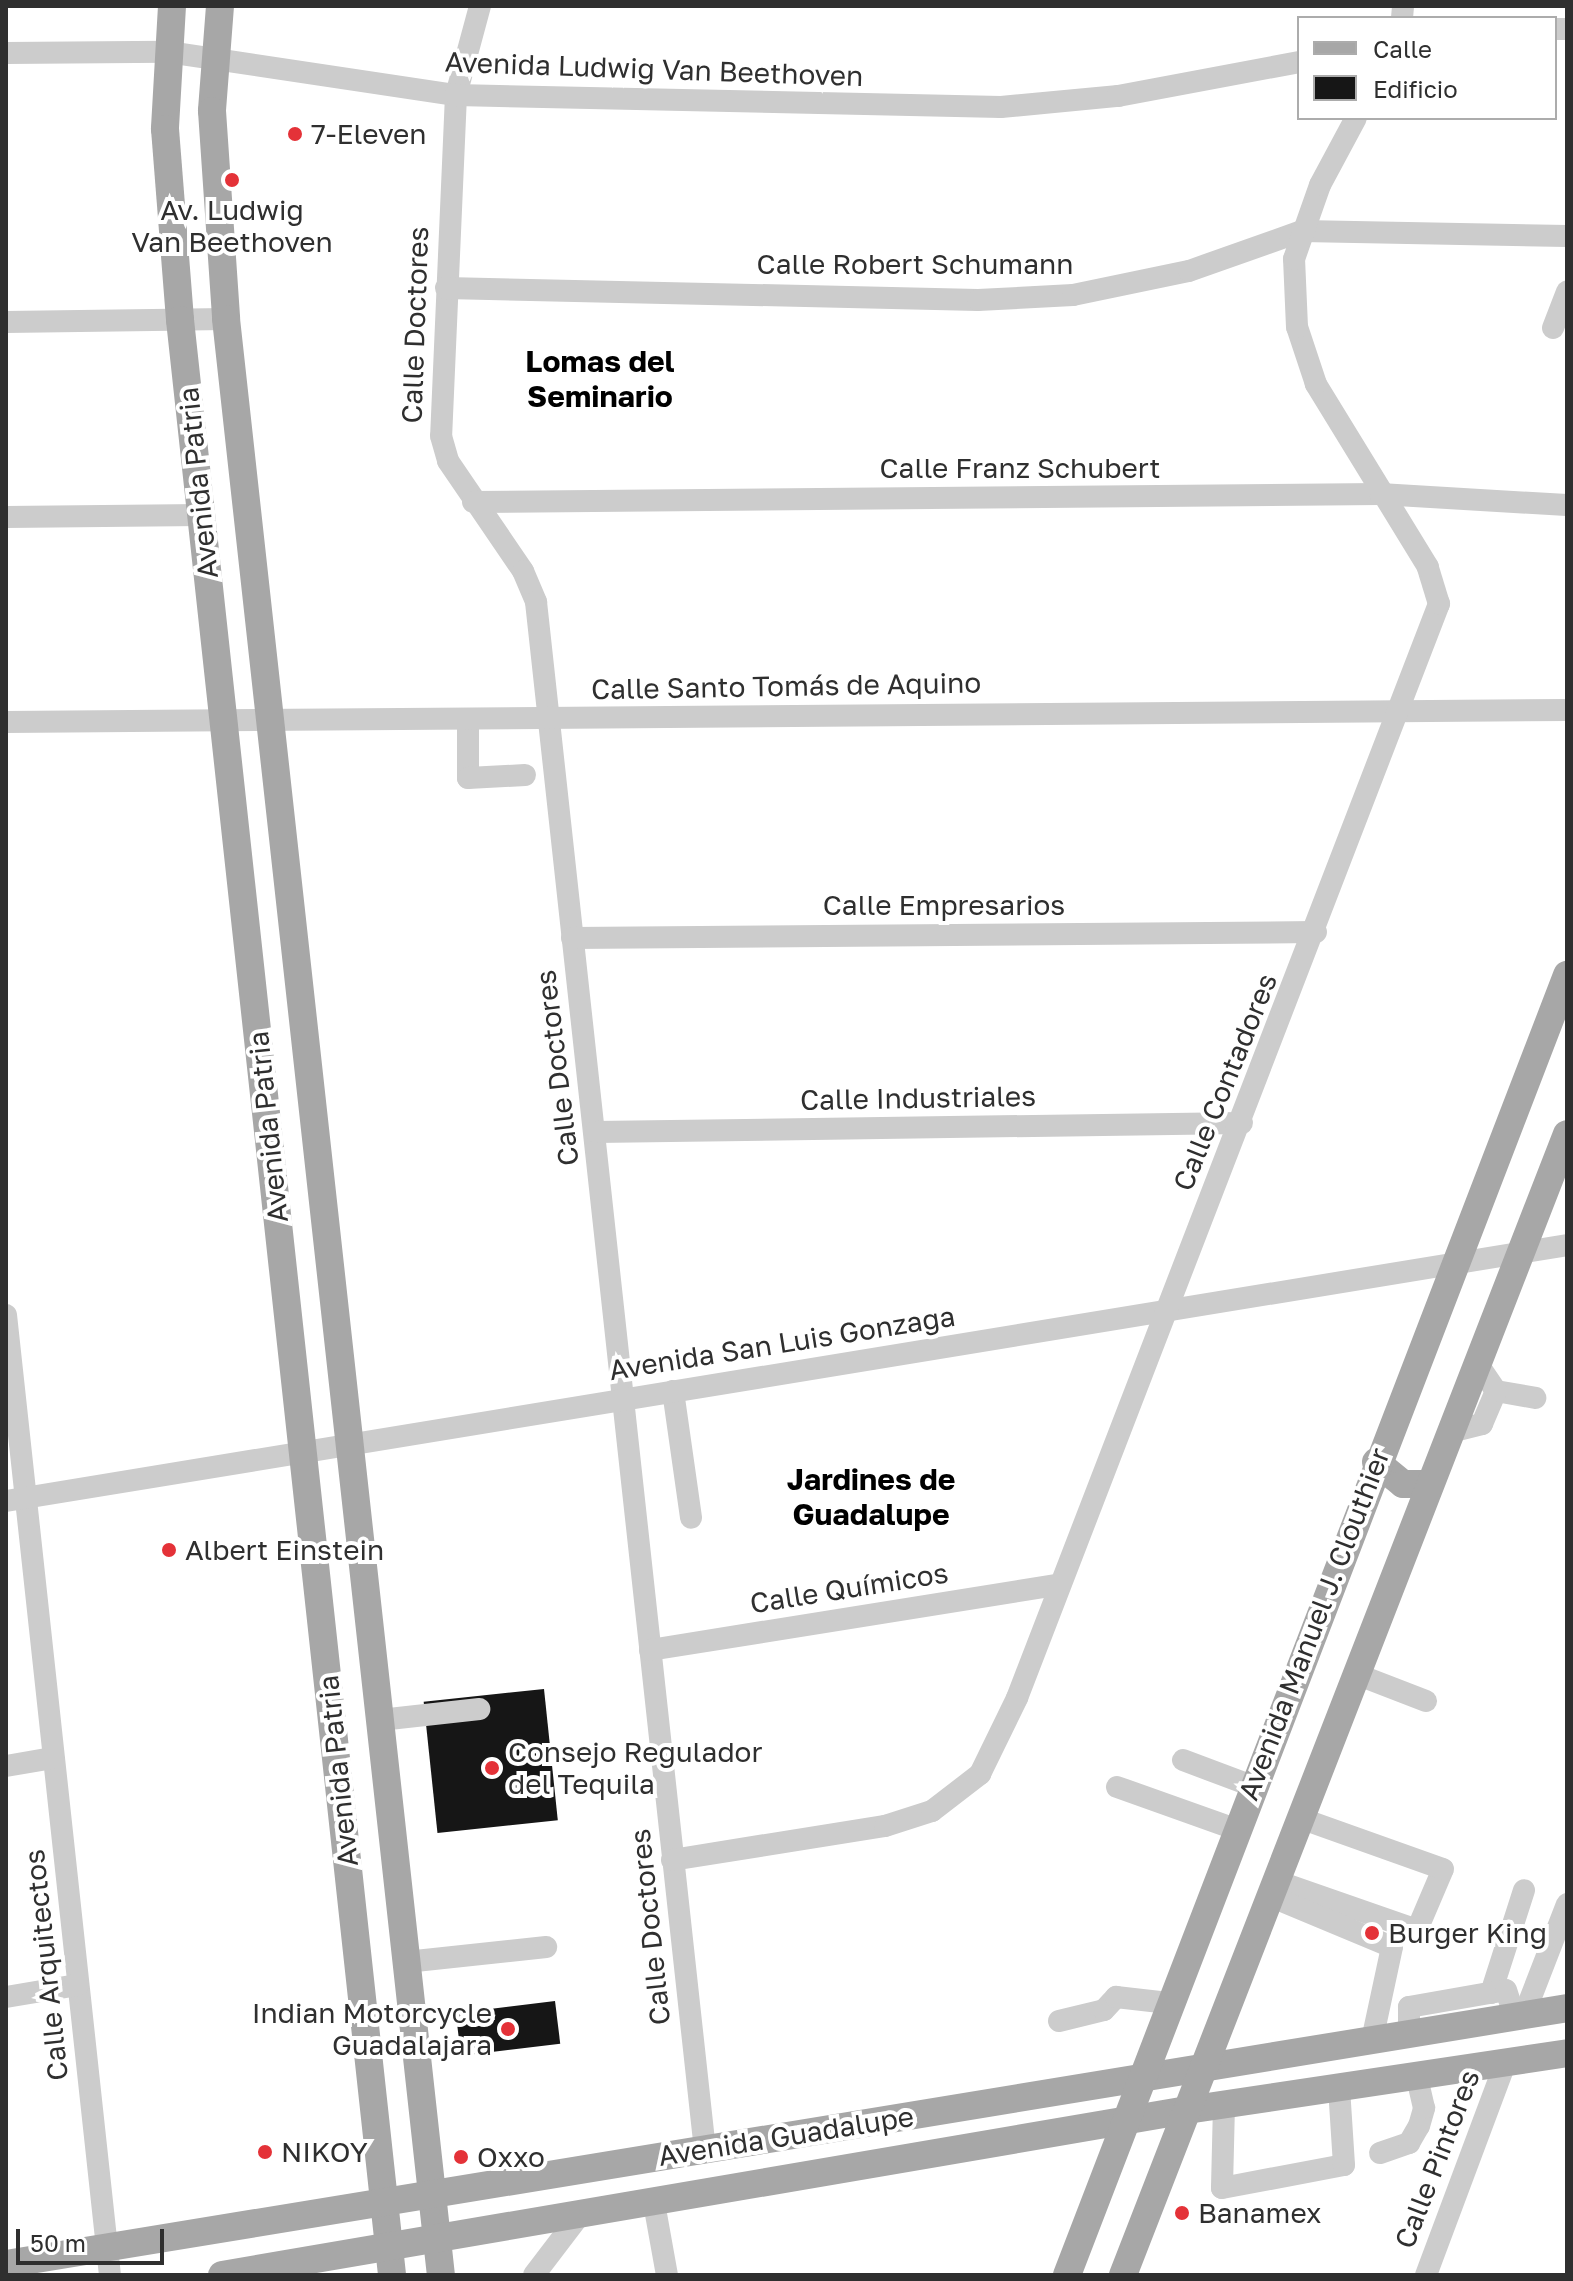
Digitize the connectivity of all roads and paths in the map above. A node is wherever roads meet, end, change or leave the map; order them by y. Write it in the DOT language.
graph roads {
  1 [pos="172,6"];
  2 [pos="220,6"];
  3 [pos="480,6"];
  4 [pos="168,52"];
  5 [pos="6,53"];
  6 [pos="214,58"];
  7 [pos="1297,62"];
  8 [pos="456,95"];
  9 [pos="1355,120"];
  10 [pos="1302,231"];
  11 [pos="1567,236"];
  12 [pos="446,288"];
  13 [pos="1567,292"];
  14 [pos="226,319"];
  15 [pos="180,320"];
  16 [pos="6,322"];
  17 [pos="1553,328"];
  18 [pos="1380,494"];
  19 [pos="473,502"];
  20 [pos="1567,505"];
  21 [pos="201,515"];
  22 [pos="6,517"];
  23 [pos="1401,710"];
  24 [pos="1567,710"];
  25 [pos="548,719"];
  26 [pos="468,720"];
  27 [pos="223,721"];
  28 [pos="271,721"];
  29 [pos="6,722"];
  30 [pos="525,775"];
  31 [pos="1316,932"];
  32 [pos="572,938"];
  33 [pos="1567,975"];
  34 [pos="1242,1123"];
  35 [pos="596,1132"];
  36 [pos="1567,1134"];
  37 [pos="1567,1245"];
  38 [pos="1521,1252"];
  39 [pos="1453,1262"];
  40 [pos="1166,1310"];
  41 [pos="6,1315"];
  42 [pos="1477,1363"];
  43 [pos="673,1391"];
  44 [pos="1496,1391"];
  45 [pos="1535,1398"];
  46 [pos="624,1399"];
  47 [pos="1450,1432"];
  48 [pos="349,1444"];
  49 [pos="303,1452"];
  50 [pos="1376,1462"];
  51 [pos="1429,1484"];
  52 [pos="15,1500"];
  53 [pos="691,1518"];
  54 [pos="1057,1585"];
  55 [pos="650,1650"];
  56 [pos="1356,1674"];
  57 [pos="1426,1701"];
  58 [pos="479,1709"];
  59 [pos="380,1720"];
  60 [pos="53,1758"];
  61 [pos="1183,1760"];
  62 [pos="6,1766"];
  63 [pos="1252,1786"];
  64 [pos="1117,1787"];
  65 [pos="1300,1818"];
  66 [pos="1235,1829"];
  67 [pos="672,1860"];
  68 [pos="1273,1888"];
  69 [pos="1524,1890"];
  70 [pos="1566,1907"];
  71 [pos="546,1947"];
  72 [pos="406,1962"];
  73 [pos="78,1985"];
  74 [pos="1491,1993"];
  75 [pos="6,1997"];
  76 [pos="1169,2003"];
  77 [pos="1567,2008"];
  78 [pos="1519,2016"];
  79 [pos="1059,2021"];
  80 [pos="1409,2034"];
  81 [pos="1372,2040"];
  82 [pos="1567,2053"];
  83 [pos="1505,2064"];
  84 [pos="1204,2067"];
  85 [pos="1142,2077"];
  86 [pos="1417,2077"];
  87 [pos="1339,2088"];
  88 [pos="1224,2105"];
  89 [pos="1187,2110"];
  90 [pos="1127,2121"];
  91 [pos="705,2149"];
  92 [pos="1380,2153"];
  93 [pos="432,2194"];
  94 [pos="385,2202"];
  95 [pos="654,2203"];
  96 [pos="579,2216"];
  97 [pos="437,2240"];
  98 [pos="109,2261"];
  99 [pos="391,2261"];
  100 [pos="6,2264"];
  101 [pos="222,2275"];
  102 [pos="441,2275"];
  103 [pos="534,2275"];
  104 [pos="667,2275"];
  105 [pos="1067,2275"];
  106 [pos="1123,2275"];
  107 [pos="1426,2275"];
  1 -- 4 [label="main road, Avenida Patria"];
  2 -- 6 [label="main road, Avenida Patria"];
  3 -- 8 [label="street, Calle Doctores"];
  4 -- 5 [label="street, Avenida Ludwig Van Beethoven"];
  4 -- 6 [label="street, Avenida Ludwig Van Beethoven"];
  4 -- 15 [label="main road, Avenida Patria"];
  6 -- 8 [label="street, Avenida Ludwig Van Beethoven"];
  6 -- 14 [label="main road, Avenida Patria"];
  7 -- 8 [label="street, Avenida Ludwig Van Beethoven"];
  8 -- 12 [label="street, Calle Doctores"];
  9 -- 10 [label="street, Calle Contadores"];
  10 -- 11 [label="street, Calle Robert Schumann"];
  10 -- 12 [label="street, Calle Robert Schumann"];
  10 -- 18 [label="street, Calle Contadores"];
  12 -- 19 [label="street, Calle Doctores"];
  13 -- 17 [label="street"];
  14 -- 15 [label="street"];
  14 -- 28 [label="main road, Avenida Patria"];
  15 -- 16 [label="street"];
  15 -- 21 [label="main road, Avenida Patria"];
  18 -- 19 [label="street, Calle Franz Schubert"];
  18 -- 20 [label="street, Calle Franz Schubert"];
  18 -- 23 [label="street, Calle Contadores"];
  19 -- 25 [label="street, Calle Doctores"];
  21 -- 22 [label="street"];
  21 -- 27 [label="main road, Avenida Patria"];
  23 -- 24 [label="street, Calle Santo Tomás de Aquino"];
  23 -- 25 [label="street, Calle Santo Tomás de Aquino"];
  23 -- 31 [label="street, Calle Contadores"];
  25 -- 26 [label="street, Calle Santo Tomás de Aquino"];
  25 -- 32 [label="street, Calle Doctores"];
  26 -- 28 [label="street, Calle Santo Tomás de Aquino"];
  26 -- 30 [label="street"];
  27 -- 28 [label="street, Calle Santo Tomás de Aquino"];
  27 -- 29 [label="street, Calle Santo Tomás de Aquino"];
  27 -- 49 [label="main road, Avenida Patria"];
  28 -- 48 [label="main road, Avenida Patria"];
  31 -- 32 [label="street, Calle Empresarios"];
  31 -- 34 [label="street, Calle Contadores"];
  32 -- 35 [label="street, Calle Doctores"];
  33 -- 39 [label="main road, Avenida Manuel J. Clouthier"];
  34 -- 35 [label="street, Calle Industriales"];
  34 -- 40 [label="street, Calle Contadores"];
  35 -- 46 [label="street, Calle Doctores"];
  36 -- 38 [label="main road, Avenida Manuel J. Clouthier"];
  37 -- 38 [label="street, Avenida San Luis Gonzaga"];
  38 -- 39 [label="street, Avenida San Luis Gonzaga"];
  38 -- 42 [label="main road, Avenida Manuel J. Clouthier"];
  39 -- 40 [label="street, Avenida San Luis Gonzaga"];
  39 -- 50 [label="main road, Avenida Manuel J. Clouthier"];
  40 -- 43 [label="street, Avenida San Luis Gonzaga"];
  40 -- 54 [label="street, Calle Contadores"];
  41 -- 52 [label="street, Calle Arquitectos"];
  42 -- 44 [label="street"];
  42 -- 47 [label="main road, Avenida Manuel J. Clouthier"];
  43 -- 46 [label="street, Avenida San Luis Gonzaga"];
  43 -- 53 [label="street"];
  44 -- 45 [label="street"];
  44 -- 47 [label="street"];
  46 -- 48 [label="street, Avenida San Luis Gonzaga"];
  46 -- 55 [label="street, Calle Doctores"];
  47 -- 51 [label="main road, Avenida Manuel J. Clouthier"];
  48 -- 49 [label="street, Avenida San Luis Gonzaga"];
  48 -- 59 [label="main road, Avenida Patria"];
  49 -- 52 [label="street, Avenida San Luis Gonzaga"];
  49 -- 94 [label="main road, Avenida Patria"];
  50 -- 51 [label="main road"];
  50 -- 63 [label="main road, Avenida Manuel J. Clouthier"];
  51 -- 56 [label="main road, Avenida Manuel J. Clouthier"];
  52 -- 60 [label="street, Calle Arquitectos"];
  54 -- 55 [label="street, Calle Químicos"];
  54 -- 67 [label="street, Calle Contadores"];
  55 -- 67 [label="street, Calle Doctores"];
  56 -- 57 [label="street"];
  56 -- 65 [label="main road, Avenida Manuel J. Clouthier"];
  58 -- 59 [label="street"];
  59 -- 72 [label="main road, Avenida Patria"];
  60 -- 62 [label="street"];
  60 -- 73 [label="street, Calle Arquitectos"];
  61 -- 63 [label="street"];
  63 -- 66 [label="main road, Avenida Manuel J. Clouthier"];
  64 -- 66 [label="street"];
  65 -- 68 [label="main road, Avenida Manuel J. Clouthier"];
  65 -- 68 [label="street"];
  66 -- 76 [label="main road, Avenida Manuel J. Clouthier"];
  67 -- 91 [label="street, Calle Doctores"];
  68 -- 81 [label="street"];
  68 -- 84 [label="main road, Avenida Manuel J. Clouthier"];
  69 -- 74 [label="street"];
  70 -- 78 [label="street"];
  71 -- 72 [label="street"];
  72 -- 93 [label="main road, Avenida Patria"];
  73 -- 75 [label="street"];
  73 -- 98 [label="street, Calle Arquitectos"];
  74 -- 78 [label="street"];
  74 -- 80 [label="street"];
  76 -- 79 [label="street"];
  76 -- 85 [label="main road, Avenida Manuel J. Clouthier"];
  77 -- 78 [label="main road, Avenida Guadalupe"];
  78 -- 80 [label="main road, Avenida Guadalupe"];
  80 -- 81 [label="main road, Avenida Guadalupe"];
  81 -- 84 [label="main road, Avenida Guadalupe"];
  82 -- 83 [label="main road, Avenida Guadalupe"];
  83 -- 86 [label="main road, Avenida Guadalupe"];
  83 -- 107 [label="street, Calle Pintores"];
  84 -- 85 [label="main road, Avenida Guadalupe"];
  84 -- 89 [label="main road, Avenida Manuel J. Clouthier"];
  85 -- 90 [label="main road, Avenida Manuel J. Clouthier"];
  85 -- 91 [label="main road, Avenida Guadalupe"];
  86 -- 87 [label="main road, Avenida Guadalupe"];
  86 -- 92 [label="street"];
  87 -- 88 [label="main road, Avenida Guadalupe"];
  87 -- 88 [label="street"];
  88 -- 89 [label="main road, Avenida Guadalupe"];
  89 -- 90 [label="main road, Avenida Guadalupe"];
  89 -- 106 [label="main road, Avenida Manuel J. Clouthier"];
  90 -- 95 [label="main road, Avenida Guadalupe"];
  90 -- 105 [label="main road, Avenida Manuel J. Clouthier"];
  91 -- 93 [label="main road, Avenida Guadalupe"];
  93 -- 94 [label="main road, Avenida Guadalupe"];
  93 -- 97 [label="main road, Avenida Patria"];
  94 -- 98 [label="main road, Avenida Guadalupe"];
  94 -- 99 [label="main road, Avenida Patria"];
  95 -- 96 [label="main road, Avenida Guadalupe"];
  95 -- 104 [label="street"];
  96 -- 97 [label="main road, Avenida Guadalupe"];
  96 -- 103 [label="street"];
  97 -- 99 [label="main road, Avenida Guadalupe"];
  97 -- 102 [label="main road, Avenida Patria"];
  98 -- 100 [label="main road, Avenida Guadalupe"];
  99 -- 101 [label="main road, Avenida Guadalupe"];
}
